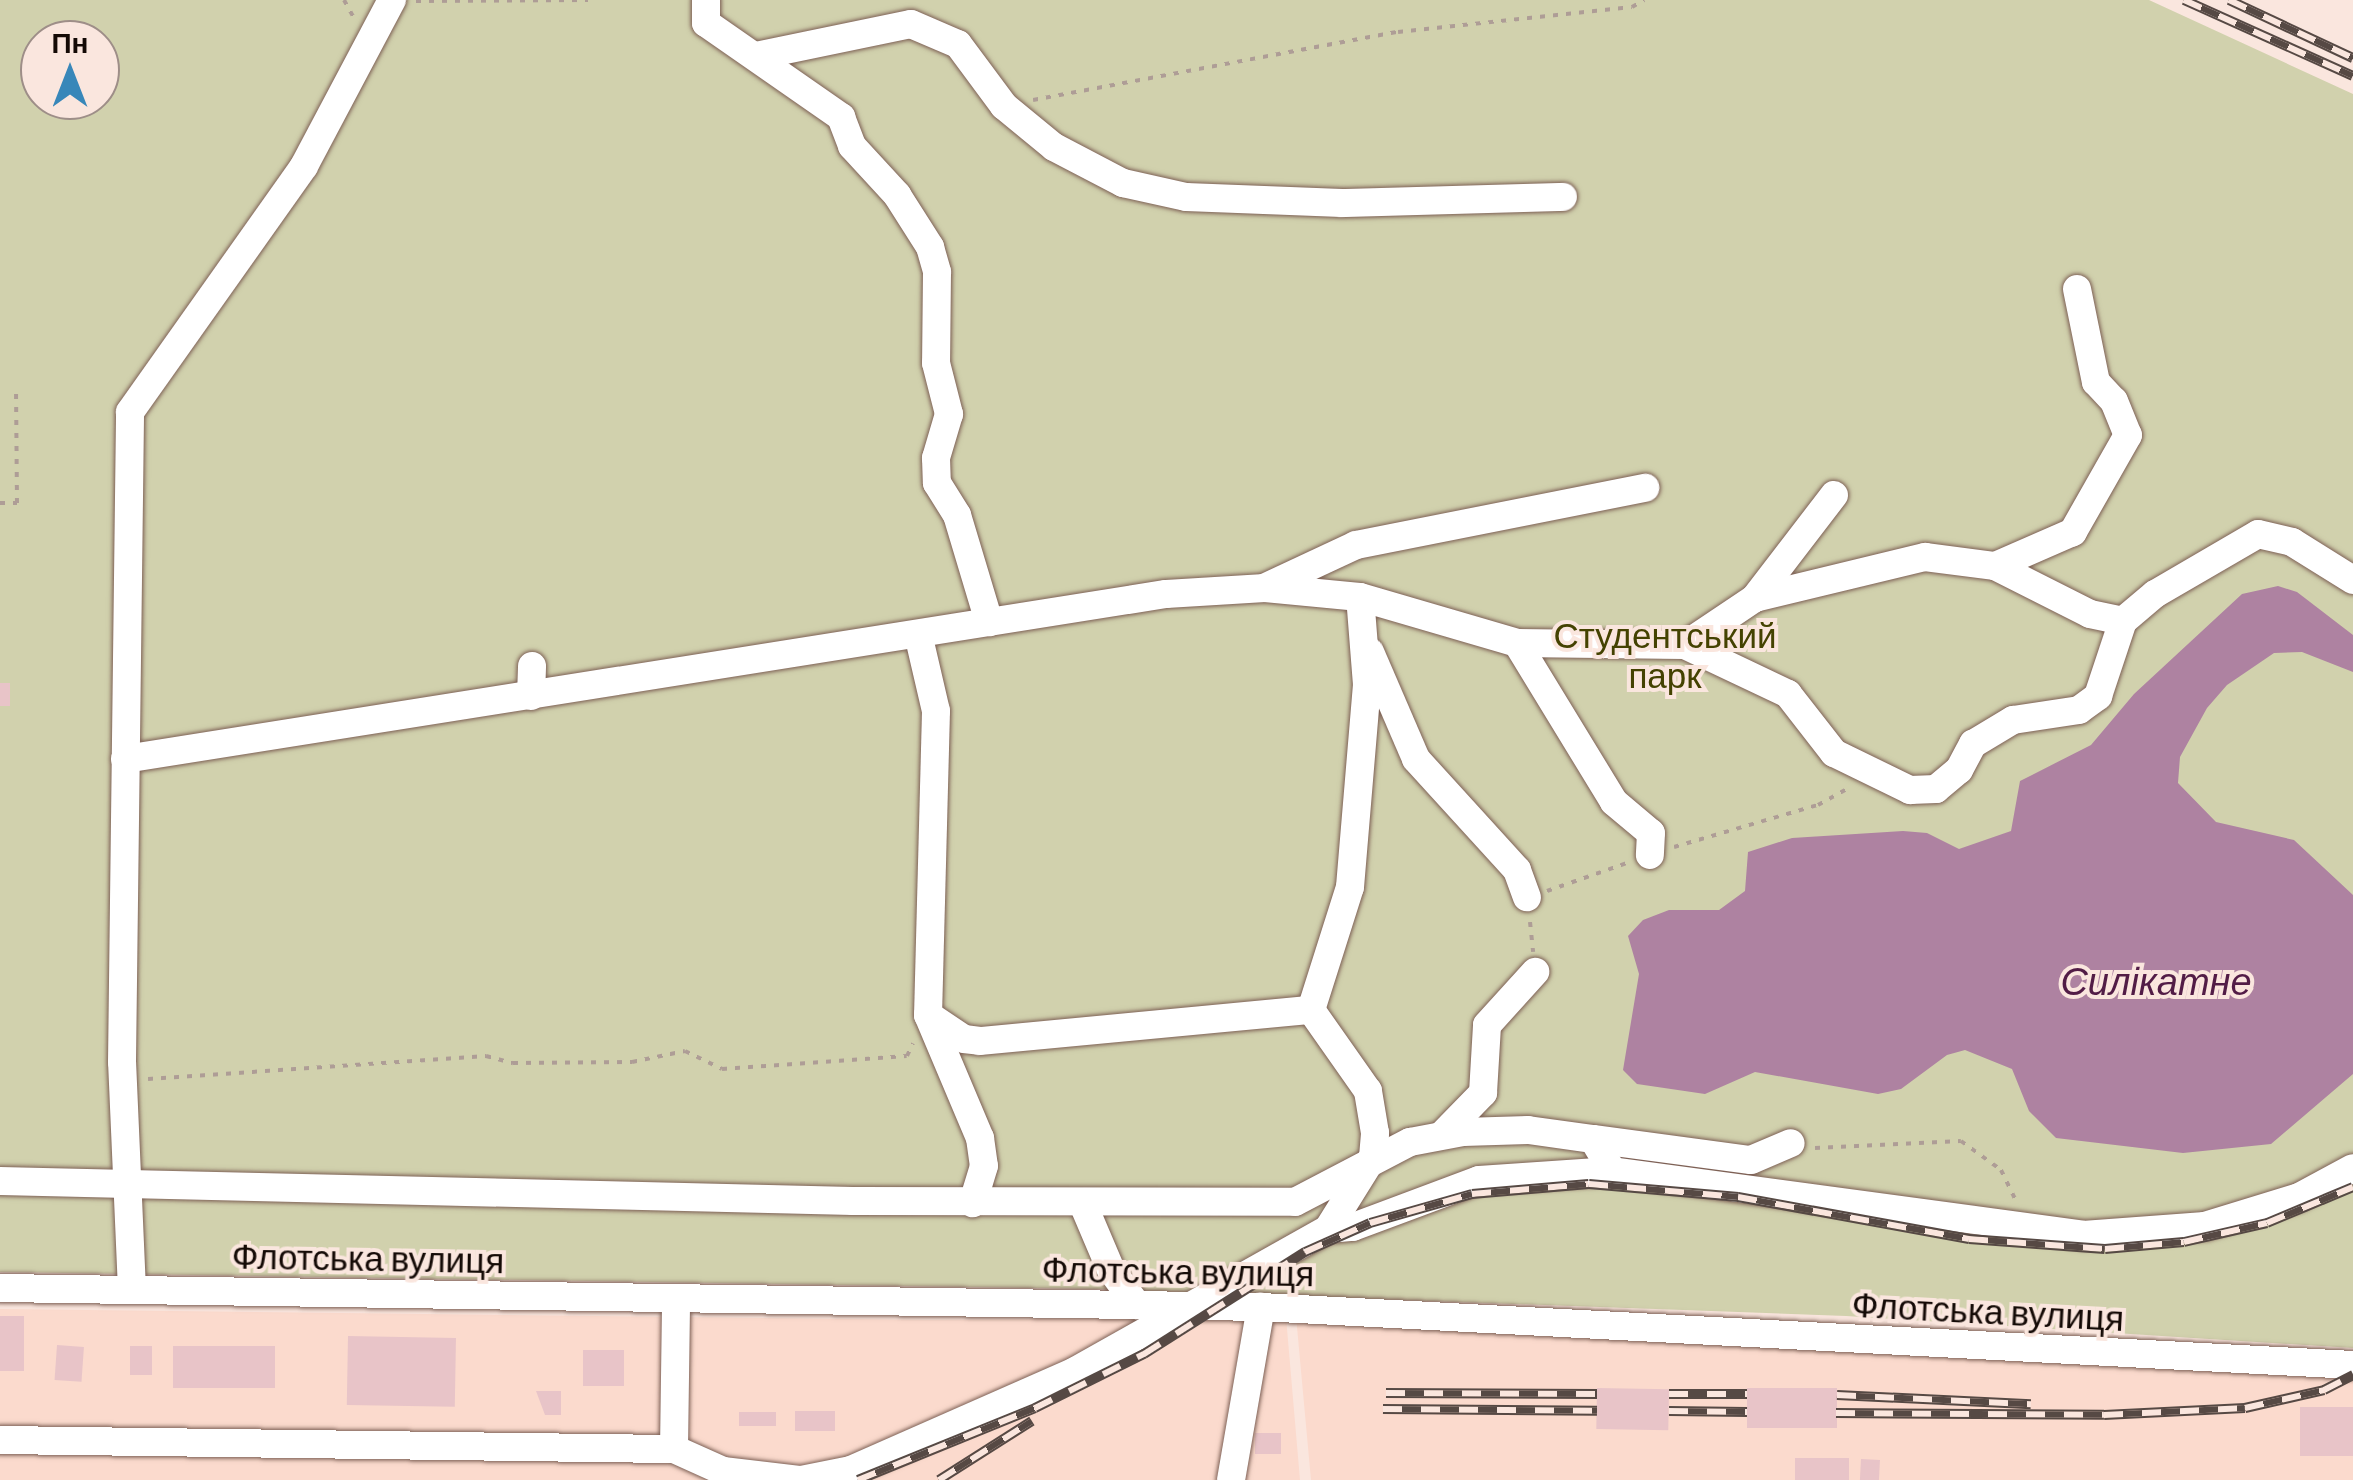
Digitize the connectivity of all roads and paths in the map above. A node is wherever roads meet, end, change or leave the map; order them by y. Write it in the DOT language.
graph roads {
  1 [pos="588,0"];
  2 [pos="706,0"];
  3 [pos="1644,0"];
  4 [pos="392,1"];
  5 [pos="756,56"];
  6 [pos="1004,106"];
  7 [pos="1564,197"];
  8 [pos="2077,289"];
  9 [pos="16,393"];
  10 [pos="1644,488"];
  11 [pos="1834,495"];
  12 [pos="0,503"];
  13 [pos="1995,566"];
  14 [pos="2353,580"];
  15 [pos="1264,588"];
  16 [pos="1360,597"];
  17 [pos="1755,598"];
  18 [pos="2123,621"];
  19 [pos="989,622"];
  20 [pos="919,638"];
  21 [pos="1365,642"];
  22 [pos="1517,643"];
  23 [pos="1685,645"];
  24 [pos="532,666"];
  25 [pos="531,696"];
  26 [pos="125,759"];
  27 [pos="1650,856"];
  28 [pos="1528,898"];
  29 [pos="1535,972"];
  30 [pos="1310,1010"];
  31 [pos="928,1015"];
  32 [pos="123,1080"];
  33 [pos="1441,1136"];
  34 [pos="1593,1139"];
  35 [pos="1791,1143"];
  36 [pos="1373,1157"];
  37 [pos="2353,1168"];
  38 [pos="1612,1172"];
  39 [pos="130,1180"];
  40 [pos="0,1181"];
  41 [pos="973,1203"];
  42 [pos="1083,1204"];
  43 [pos="1328,1229"];
  44 [pos="2028,1233"];
  45 [pos="0,1288"];
  46 [pos="132,1290"];
  47 [pos="676,1300"];
  48 [pos="1137,1305"];
  49 [pos="1199,1306"];
  50 [pos="1261,1307"];
  51 [pos="2353,1365"];
  52 [pos="0,1440"];
  53 [pos="674,1449"];
  54 [pos="720,1476"];
  55 [pos="1231,1480"];
  1 -- 4 [label="path"];
  2 -- 5 [label="street"];
  3 -- 6 [label="path"];
  4 -- 26 [label="street"];
  5 -- 6 [label="street"];
  5 -- 19 [label="street"];
  6 -- 7 [label="street"];
  8 -- 13 [label="street"];
  9 -- 12 [label="path"];
  10 -- 15 [label="street"];
  11 -- 17 [label="street"];
  13 -- 17 [label="street"];
  13 -- 18 [label="street"];
  14 -- 18 [label="street"];
  15 -- 16 [label="street"];
  15 -- 19 [label="street"];
  16 -- 21 [label="street"];
  16 -- 22 [label="street"];
  17 -- 23 [label="street"];
  18 -- 23 [label="street"];
  19 -- 20 [label="street"];
  20 -- 25 [label="street"];
  20 -- 31 [label="street"];
  21 -- 28 [label="street"];
  21 -- 30 [label="street"];
  22 -- 23 [label="street"];
  22 -- 27 [label="street"];
  24 -- 25 [label="street"];
  25 -- 26 [label="street"];
  26 -- 32 [label="street"];
  29 -- 33 [label="street"];
  30 -- 31 [label="street"];
  30 -- 36 [label="street"];
  31 -- 32 [label="path"];
  31 -- 41 [label="street"];
  32 -- 39 [label="street"];
  33 -- 34 [label="street"];
  33 -- 36 [label="street"];
  34 -- 35 [label="street"];
  34 -- 38 [label="street"];
  35 -- 44 [label="path"];
  36 -- 42 [label="street"];
  36 -- 43 [label="street"];
  37 -- 44 [label="street"];
  38 -- 43 [label="street"];
  38 -- 44 [label="street"];
  39 -- 40 [label="street"];
  39 -- 41 [label="street"];
  39 -- 46 [label="street"];
  41 -- 42 [label="street"];
  42 -- 48 [label="street"];
  43 -- 49 [label="street"];
  45 -- 46 [label="street, Флотська вулиця"];
  46 -- 47 [label="street, Флотська вулиця"];
  47 -- 48 [label="street, Флотська вулиця"];
  47 -- 53 [label="street"];
  48 -- 49 [label="street, Флотська вулиця"];
  49 -- 50 [label="street, Флотська вулиця"];
  49 -- 54 [label="street"];
  50 -- 51 [label="street, Флотська вулиця"];
  50 -- 55 [label="street"];
  52 -- 53 [label="street"];
  53 -- 54 [label="street"];
}
